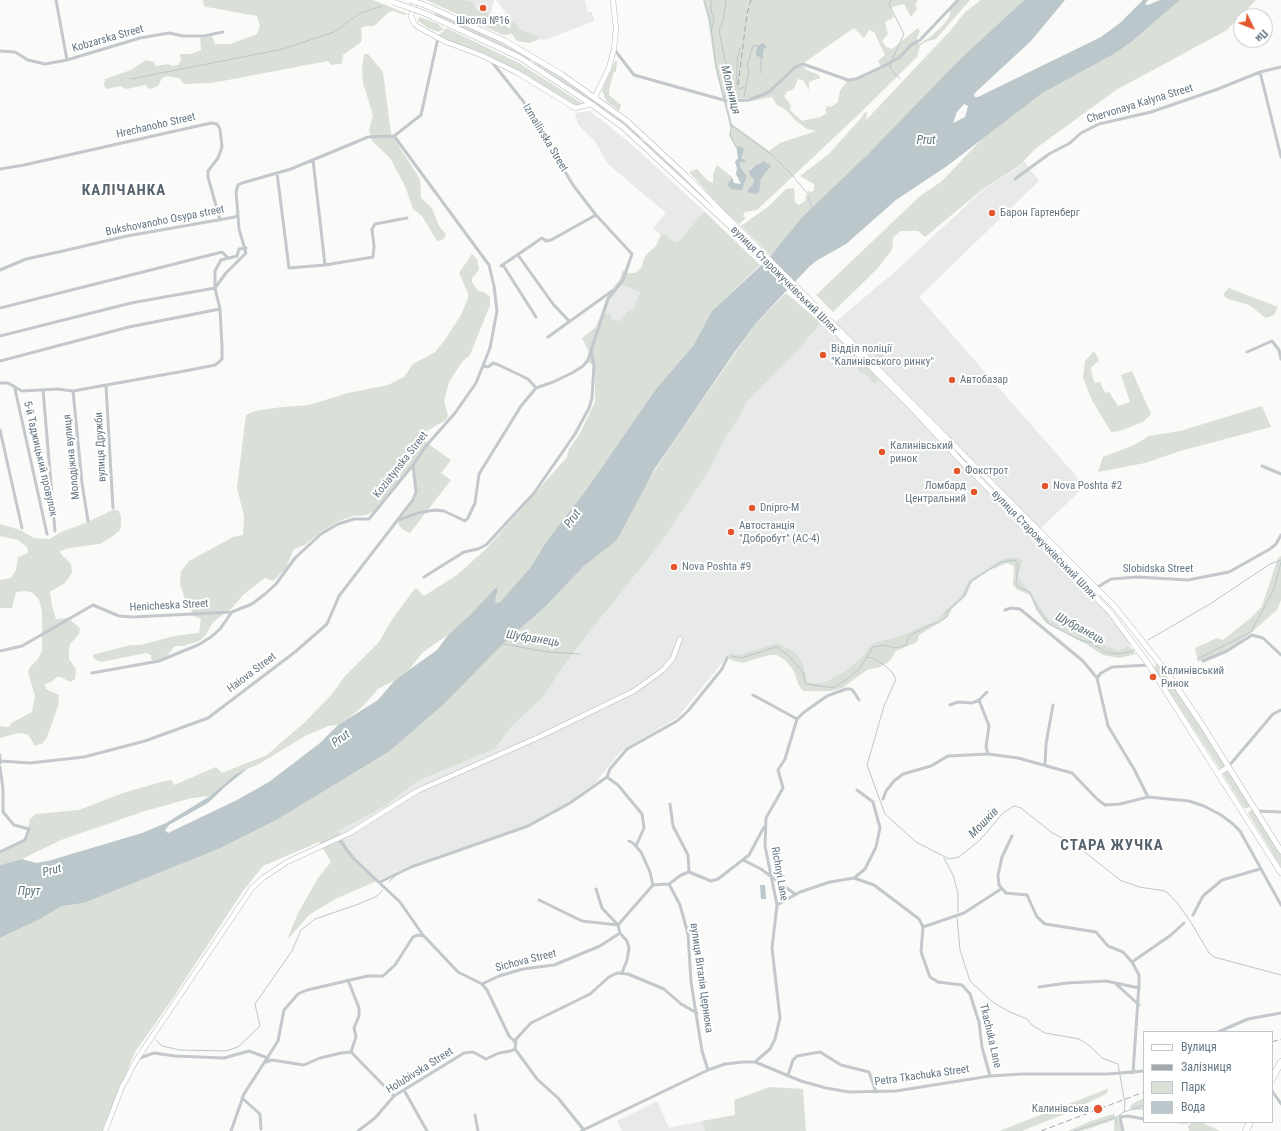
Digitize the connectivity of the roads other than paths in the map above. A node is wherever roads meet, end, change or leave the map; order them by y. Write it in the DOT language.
graph roads {
  1 [pos="56,0"];
  2 [pos="410,0"];
  3 [pos="415,0"];
  4 [pos="613,0"];
  5 [pos="958,0"];
  6 [pos="391,1"];
  7 [pos="433,8"];
  8 [pos="430,15"];
  9 [pos="223,32"];
  10 [pos="438,38"];
  11 [pos="614,49"];
  12 [pos="0,51"];
  13 [pos="535,57"];
  14 [pos="67,60"];
  15 [pos="490,60"];
  16 [pos="531,64"];
  17 [pos="1281,67"];
  18 [pos="1260,72"];
  19 [pos="595,97"];
  20 [pos="591,104"];
  21 [pos="394,136"];
  22 [pos="644,137"];
  23 [pos="640,142"];
  24 [pos="1281,157"];
  25 [pos="312,160"];
  26 [pos="0,169"];
  27 [pos="277,173"];
  28 [pos="1015,179"];
  29 [pos="238,215"];
  30 [pos="596,215"];
  31 [pos="407,218"];
  32 [pos="220,220"];
  33 [pos="734,226"];
  34 [pos="246,248"];
  35 [pos="518,255"];
  36 [pos="227,257"];
  37 [pos="325,265"];
  38 [pos="0,270"];
  39 [pos="215,288"];
  40 [pos="613,290"];
  41 [pos="0,308"];
  42 [pos="220,309"];
  43 [pos="536,317"];
  44 [pos="569,321"];
  45 [pos="0,336"];
  46 [pos="548,337"];
  47 [pos="591,350"];
  48 [pos="1247,352"];
  49 [pos="1281,359"];
  50 [pos="0,361"];
  51 [pos="484,366"];
  52 [pos="878,372"];
  53 [pos="0,383"];
  54 [pos="106,386"];
  55 [pos="15,388"];
  56 [pos="536,388"];
  57 [pos="43,390"];
  58 [pos="73,391"];
  59 [pos="0,430"];
  60 [pos="413,465"];
  61 [pos="1262,466"];
  62 [pos="1281,474"];
  63 [pos="113,508"];
  64 [pos="398,520"];
  65 [pos="88,521"];
  66 [pos="22,528"];
  67 [pos="55,531"];
  68 [pos="47,534"];
  69 [pos="1281,535"];
  70 [pos="424,577"];
  71 [pos="1096,588"];
  72 [pos="1115,607"];
  73 [pos="1005,610"];
  74 [pos="232,612"];
  75 [pos="1110,612"];
  76 [pos="680,639"];
  77 [pos="0,651"];
  78 [pos="1281,655"];
  79 [pos="727,658"];
  80 [pos="1158,660"];
  81 [pos="1203,661"];
  82 [pos="1149,665"];
  83 [pos="92,673"];
  84 [pos="1097,678"];
  85 [pos="987,692"];
  86 [pos="753,695"];
  87 [pos="859,700"];
  88 [pos="979,700"];
  89 [pos="950,705"];
  90 [pos="1053,705"];
  91 [pos="1281,710"];
  92 [pos="797,719"];
  93 [pos="988,754"];
  94 [pos="0,755"];
  95 [pos="0,761"];
  96 [pos="1045,765"];
  97 [pos="0,766"];
  98 [pos="1228,767"];
  99 [pos="1219,773"];
  100 [pos="607,777"];
  101 [pos="857,790"];
  102 [pos="1148,797"];
  103 [pos="883,799"];
  104 [pos="670,804"];
  105 [pos="1254,809"];
  106 [pos="1281,812"];
  107 [pos="1244,813"];
  108 [pos="765,824"];
  109 [pos="1012,836"];
  110 [pos="338,839"];
  111 [pos="629,841"];
  112 [pos="636,846"];
  113 [pos="0,852"];
  114 [pos="1281,852"];
  115 [pos="743,860"];
  116 [pos="1260,869"];
  117 [pos="689,872"];
  118 [pos="1281,872"];
  119 [pos="770,875"];
  120 [pos="854,878"];
  121 [pos="380,882"];
  122 [pos="669,884"];
  123 [pos="653,885"];
  124 [pos="596,889"];
  125 [pos="1001,889"];
  126 [pos="796,894"];
  127 [pos="539,900"];
  128 [pos="777,905"];
  129 [pos="1281,905"];
  130 [pos="1193,915"];
  131 [pos="1184,923"];
  132 [pos="618,925"];
  133 [pos="923,927"];
  134 [pos="620,933"];
  135 [pos="424,936"];
  136 [pos="1132,962"];
  137 [pos="622,973"];
  138 [pos="348,980"];
  139 [pos="1115,983"];
  140 [pos="482,984"];
  141 [pos="1039,987"];
  142 [pos="1140,988"];
  143 [pos="1139,1006"];
  144 [pos="697,1013"];
  145 [pos="1281,1013"];
  146 [pos="1220,1031"];
  147 [pos="515,1042"];
  148 [pos="274,1049"];
  149 [pos="515,1049"];
  150 [pos="351,1052"];
  151 [pos="137,1058"];
  152 [pos="268,1058"];
  153 [pos="274,1060"];
  154 [pos="266,1062"];
  155 [pos="755,1062"];
  156 [pos="1281,1062"];
  157 [pos="708,1070"];
  158 [pos="1143,1071"];
  159 [pos="1133,1073"];
  160 [pos="788,1075"];
  161 [pos="990,1076"];
  162 [pos="1273,1077"];
  163 [pos="404,1090"];
  164 [pos="876,1092"];
  165 [pos="1273,1092"];
  166 [pos="394,1096"];
  167 [pos="242,1098"];
  168 [pos="1281,1104"];
  169 [pos="475,1115"];
  170 [pos="1143,1119"];
  171 [pos="261,1129"];
  172 [pos="582,1130"];
  173 [pos="105,1131"];
  174 [pos="231,1131"];
  175 [pos="358,1131"];
  176 [pos="427,1131"];
  177 [pos="478,1131"];
  178 [pos="1123,1131"];
  1 -- 14 [label="street"];
  2 -- 7 [label="main road, вулиця Старожучківський Шлях, bridge"];
  3 -- 10 [label="street, Izmailivska Street"];
  4 -- 11 [label="street"];
  5 -- 11 [label="street"];
  6 -- 8 [label="main road, вулиця Старожучківський Шлях, bridge"];
  7 -- 8 [label="main road"];
  7 -- 13 [label="main road, вулиця Старожучківський Шлях"];
  8 -- 16 [label="main road, вулиця Старожучківський Шлях"];
  9 -- 14 [label="street, Kobzarska Street"];
  10 -- 15 [label="street, Izmailivska Street"];
  10 -- 21 [label="street"];
  11 -- 19 [label="street"];
  12 -- 14 [label="street, Kobzarska Street"];
  13 -- 16 [label="main road"];
  13 -- 19 [label="main road, вулиця Старожучківський Шлях"];
  15 -- 20 [label="street"];
  15 -- 30 [label="street, Izmailivska Street"];
  16 -- 20 [label="main road, вулиця Старожучківський Шлях"];
  17 -- 18 [label="street, Chervonaya Kalyna Street"];
  18 -- 24 [label="street"];
  18 -- 28 [label="street, Chervonaya Kalyna Street"];
  19 -- 22 [label="main road, вулиця Старожучківський Шлях"];
  20 -- 23 [label="main road, вулиця Старожучківський Шлях"];
  21 -- 25 [label="street, Bukshovanoho Osypa street"];
  21 -- 51 [label="street, Koziatynska Street"];
  22 -- 23 [label="main road"];
  22 -- 33 [label="main road, вулиця Старожучківський Шлях"];
  23 -- 33 [label="main road, вулиця Старожучківський Шлях"];
  25 -- 27 [label="street, Bukshovanoho Osypa street"];
  25 -- 37 [label="street"];
  26 -- 32 [label="street, Hrechanoho Street"];
  27 -- 29 [label="street, Bukshovanoho Osypa street"];
  27 -- 37 [label="street"];
  29 -- 32 [label="street, Bukshovanoho Osypa street"];
  29 -- 34 [label="street"];
  30 -- 35 [label="street"];
  30 -- 40 [label="street, Izmailivska Street"];
  31 -- 37 [label="street"];
  32 -- 38 [label="street, Bukshovanoho Osypa street"];
  33 -- 52 [label="main road, вулиця Старожучківський Шлях"];
  34 -- 36 [label="street"];
  34 -- 39 [label="street"];
  35 -- 43 [label="street"];
  35 -- 44 [label="street"];
  36 -- 39 [label="street"];
  36 -- 41 [label="street"];
  39 -- 42 [label="street"];
  39 -- 45 [label="street"];
  40 -- 44 [label="street"];
  40 -- 47 [label="street"];
  42 -- 50 [label="street"];
  42 -- 54 [label="street"];
  44 -- 46 [label="street"];
  47 -- 56 [label="street"];
  47 -- 70 [label="street"];
  48 -- 49 [label="street"];
  51 -- 56 [label="street"];
  51 -- 60 [label="street, Koziatynska Street"];
  52 -- 71 [label="main road, вулиця Старожучківський Шлях"];
  52 -- 75 [label="main road, вулиця Старожучківський Шлях"];
  53 -- 55 [label="street"];
  54 -- 58 [label="street"];
  54 -- 63 [label="street, вулиця Дружби"];
  55 -- 57 [label="street"];
  55 -- 68 [label="street, 5-й Таджицький провулок"];
  56 -- 64 [label="street"];
  57 -- 58 [label="street"];
  57 -- 67 [label="street"];
  58 -- 65 [label="street, Молодіжна вулиця"];
  59 -- 66 [label="street"];
  60 -- 64 [label="street, Haiova Street"];
  60 -- 74 [label="street, Koziatynska Street"];
  61 -- 62 [label="street"];
  64 -- 95 [label="street, Haiova Street"];
  69 -- 71 [label="street, Slobidska Street"];
  71 -- 72 [label="main road, вулиця Старожучківський Шлях"];
  72 -- 75 [label="main road"];
  72 -- 80 [label="main road, вулиця Старожучківський Шлях"];
  73 -- 84 [label="street"];
  74 -- 77 [label="street, Henicheska Street"];
  74 -- 83 [label="street"];
  75 -- 82 [label="main road, вулиця Старожучківський Шлях"];
  76 -- 110 [label="street"];
  78 -- 81 [label="street"];
  79 -- 100 [label="street"];
  80 -- 82 [label="main road"];
  80 -- 98 [label="main road, вулиця Старожучківський Шлях"];
  82 -- 84 [label="street"];
  82 -- 99 [label="main road, вулиця Старожучківський Шлях"];
  84 -- 102 [label="street"];
  85 -- 88 [label="street"];
  86 -- 92 [label="street"];
  87 -- 92 [label="street"];
  88 -- 89 [label="street"];
  88 -- 93 [label="street"];
  90 -- 96 [label="street"];
  91 -- 98 [label="street"];
  92 -- 108 [label="street, Richnyi Lane"];
  93 -- 96 [label="street"];
  93 -- 103 [label="street"];
  94 -- 95 [label="street"];
  95 -- 97 [label="street"];
  96 -- 102 [label="street"];
  97 -- 113 [label="street"];
  98 -- 99 [label="main road"];
  98 -- 105 [label="main road, вулиця Старожучківський Шлях"];
  99 -- 107 [label="main road, вулиця Старожучківський Шлях"];
  100 -- 112 [label="street"];
  100 -- 121 [label="street"];
  101 -- 120 [label="street"];
  102 -- 116 [label="street"];
  104 -- 117 [label="street"];
  105 -- 106 [label="street"];
  105 -- 107 [label="main road"];
  105 -- 114 [label="main road, вулиця Старожучківський Шлях"];
  107 -- 118 [label="main road, вулиця Старожучківський Шлях"];
  108 -- 115 [label="street"];
  108 -- 119 [label="street, Richnyi Lane"];
  109 -- 125 [label="street"];
  110 -- 121 [label="street"];
  110 -- 151 [label="street"];
  111 -- 112 [label="street"];
  112 -- 123 [label="street"];
  115 -- 117 [label="street"];
  115 -- 119 [label="street"];
  116 -- 129 [label="street"];
  116 -- 130 [label="street"];
  117 -- 122 [label="street"];
  119 -- 126 [label="street"];
  119 -- 128 [label="street, Richnyi Lane"];
  120 -- 126 [label="street"];
  120 -- 133 [label="street"];
  121 -- 135 [label="street"];
  122 -- 123 [label="street"];
  122 -- 144 [label="street, вулиця Віталія Цернюка"];
  123 -- 132 [label="street"];
  124 -- 132 [label="street"];
  125 -- 133 [label="street"];
  125 -- 136 [label="street"];
  126 -- 128 [label="street"];
  127 -- 132 [label="street"];
  128 -- 155 [label="street, Richnyi Lane"];
  131 -- 136 [label="street"];
  132 -- 134 [label="street"];
  133 -- 161 [label="street, Tkachuka Lane"];
  134 -- 137 [label="street"];
  134 -- 140 [label="street, Sichova Street"];
  135 -- 138 [label="street"];
  135 -- 140 [label="street"];
  136 -- 142 [label="street"];
  137 -- 144 [label="street"];
  137 -- 147 [label="street"];
  138 -- 148 [label="street"];
  138 -- 150 [label="street"];
  139 -- 141 [label="street"];
  139 -- 142 [label="street"];
  139 -- 143 [label="street"];
  140 -- 147 [label="street"];
  142 -- 143 [label="street"];
  143 -- 159 [label="street"];
  144 -- 157 [label="street, вулиця Віталія Цернюка"];
  145 -- 146 [label="street"];
  147 -- 149 [label="street"];
  148 -- 152 [label="street"];
  148 -- 153 [label="street"];
  149 -- 163 [label="street, Holubivska Street"];
  149 -- 172 [label="street"];
  150 -- 153 [label="street"];
  150 -- 166 [label="street"];
  151 -- 152 [label="street"];
  151 -- 173 [label="street"];
  152 -- 154 [label="street"];
  153 -- 154 [label="street"];
  154 -- 167 [label="street"];
  155 -- 157 [label="street, Petra Tkachuka Street"];
  155 -- 160 [label="street, Petra Tkachuka Street"];
  156 -- 162 [label="highway"];
  157 -- 172 [label="street, Petra Tkachuka Street"];
  158 -- 159 [label="street, Petra Tkachuka Street"];
  159 -- 161 [label="street, Petra Tkachuka Street"];
  160 -- 164 [label="street, Petra Tkachuka Street"];
  160 -- 164 [label="street"];
  161 -- 164 [label="street, Petra Tkachuka Street"];
  163 -- 166 [label="street, Holubivska Street"];
  163 -- 176 [label="street"];
  165 -- 168 [label="street"];
  166 -- 175 [label="street, Holubivska Street"];
  167 -- 171 [label="street"];
  167 -- 174 [label="street"];
  169 -- 177 [label="street"];
  170 -- 178 [label="street"];
}
